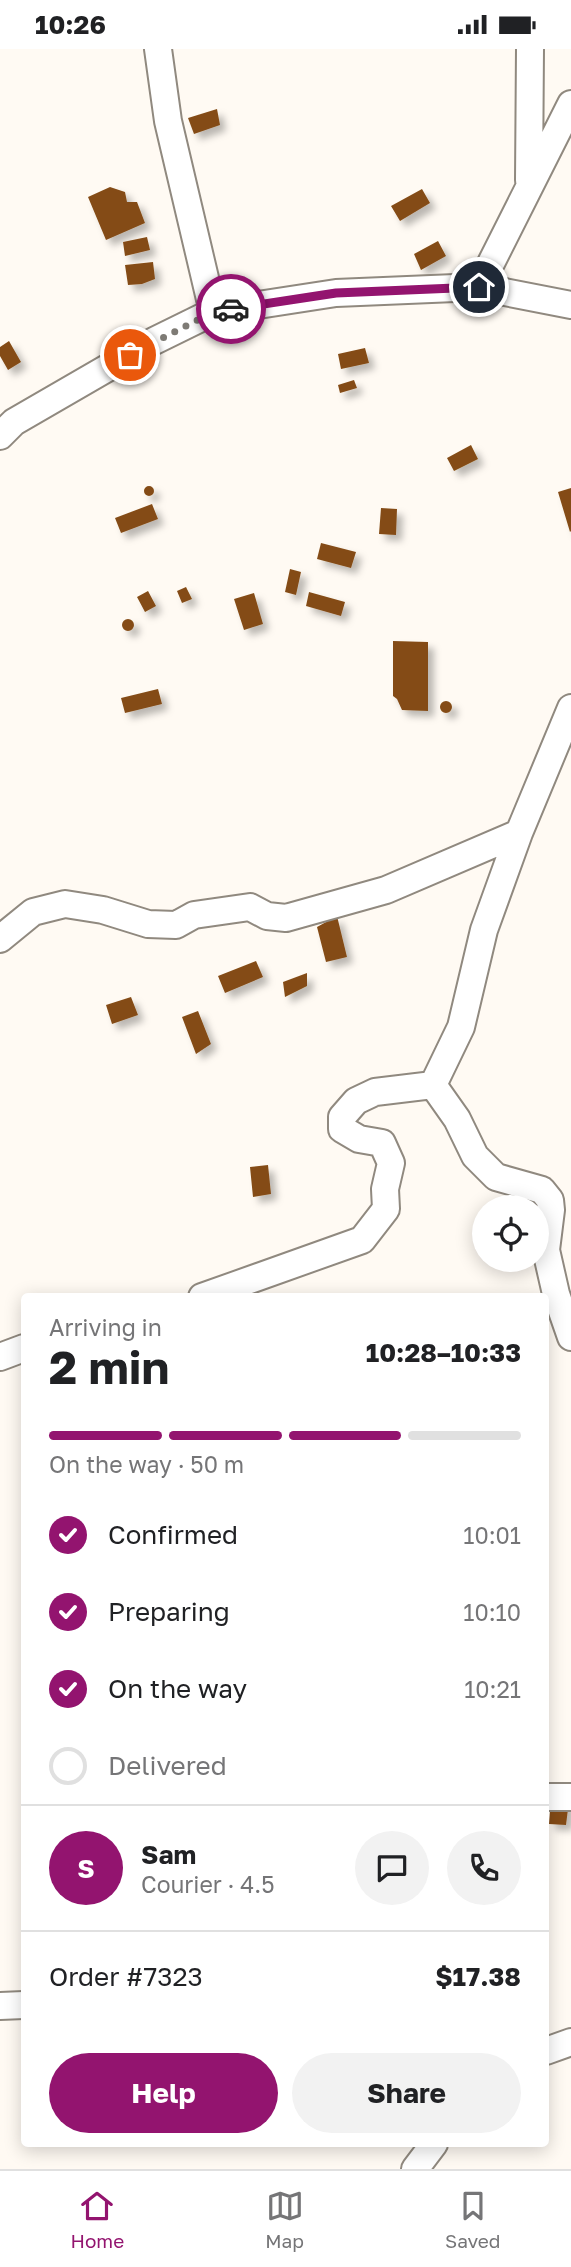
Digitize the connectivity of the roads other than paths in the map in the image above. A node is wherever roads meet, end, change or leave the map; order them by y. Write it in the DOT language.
graph roads {
  1 [pos="158,49"];
  2 [pos="530,49"];
  3 [pos="571,104"];
  4 [pos="529,187"];
  5 [pos="479,287"];
  6 [pos="571,305"];
  7 [pos="213,312"];
  8 [pos="4,426"];
  9 [pos="571,708"];
  10 [pos="519,833"];
  11 [pos="0,939"];
  12 [pos="433,1084"];
  13 [pos="212,1293"];
  14 [pos="571,1337"];
  15 [pos="21,1349"];
  16 [pos="0,1357"];
  17 [pos="549,1797"];
  18 [pos="571,1797"];
  19 [pos="21,2005"];
  20 [pos="0,2006"];
  21 [pos="571,2042"];
  22 [pos="549,2050"];
  23 [pos="432,2147"];
  24 [pos="415,2169"];
  1 -- 7 [label="street"];
  2 -- 4 [label="street"];
  3 -- 4 [label="street"];
  4 -- 5 [label="street"];
  5 -- 6 [label="street"];
  5 -- 7 [label="street"];
  7 -- 8 [label="street"];
  9 -- 10 [label="street"];
  10 -- 11 [label="street"];
  10 -- 12 [label="street"];
  12 -- 13 [label="street"];
  12 -- 14 [label="street"];
  15 -- 16 [label="street"];
  17 -- 18 [label="street"];
  19 -- 20 [label="street"];
  21 -- 22 [label="street"];
  23 -- 24 [label="street"];
}
